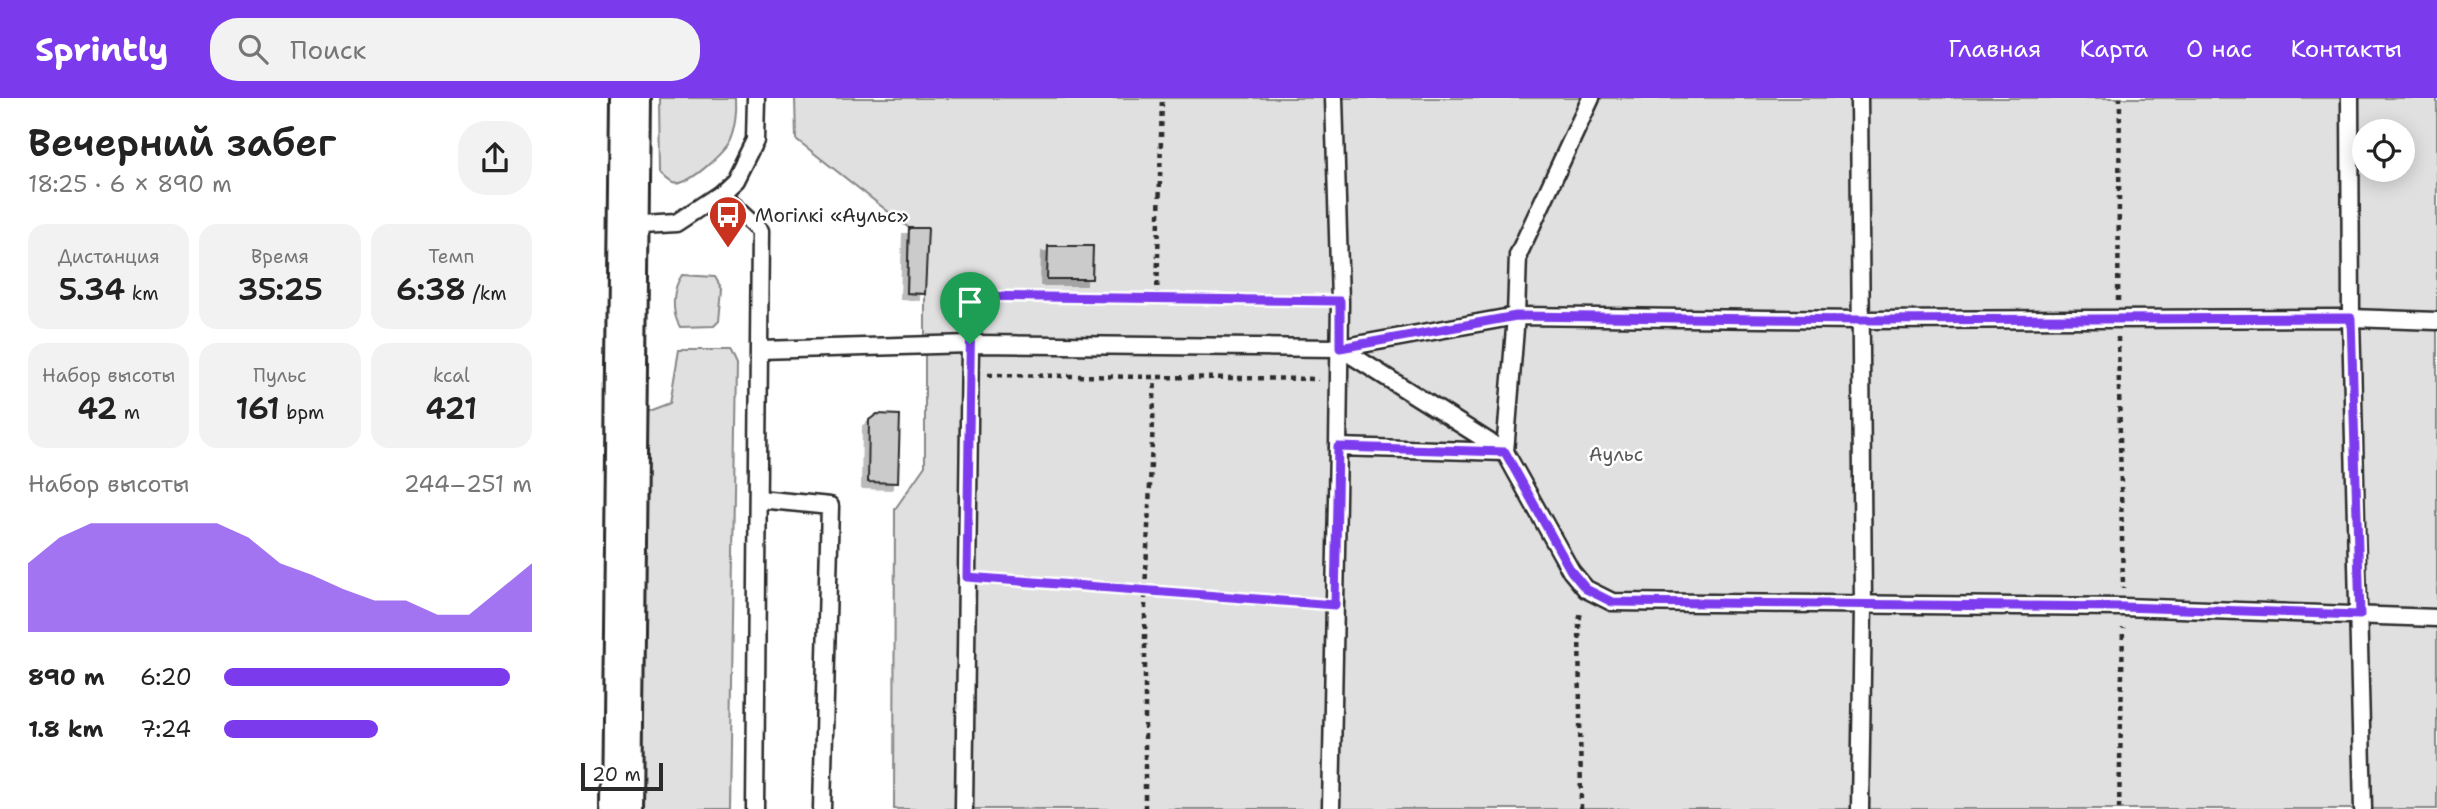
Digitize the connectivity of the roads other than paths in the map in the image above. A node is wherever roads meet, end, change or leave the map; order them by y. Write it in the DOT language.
graph roads {
  1 [pos="630,98"];
  2 [pos="756,98"];
  3 [pos="1334,98"];
  4 [pos="1591,98"];
  5 [pos="1859,98"];
  6 [pos="2350,98"];
  7 [pos="720,194"];
  8 [pos="627,226"];
  9 [pos="1516,316"];
  10 [pos="2351,318"];
  11 [pos="1861,320"];
  12 [pos="2437,321"];
  13 [pos="970,344"];
  14 [pos="1340,348"];
  15 [pos="760,349"];
  16 [pos="1338,447"];
  17 [pos="1505,452"];
  18 [pos="759,499"];
  19 [pos="1863,606"];
  20 [pos="2360,615"];
  21 [pos="2437,618"];
  22 [pos="622,809"];
  23 [pos="755,809"];
  24 [pos="822,809"];
  25 [pos="964,809"];
  26 [pos="1331,809"];
  27 [pos="1860,809"];
  28 [pos="2363,809"];
  1 -- 8 [label="street"];
  2 -- 7 [label="lane"];
  3 -- 14 [label="lane"];
  4 -- 9 [label="lane"];
  5 -- 11 [label="lane"];
  6 -- 10 [label="lane"];
  7 -- 8 [label="lane"];
  7 -- 15 [label="lane"];
  8 -- 22 [label="street"];
  9 -- 11 [label="lane"];
  9 -- 14 [label="lane"];
  9 -- 17 [label="lane"];
  10 -- 11 [label="lane"];
  10 -- 12 [label="lane"];
  10 -- 20 [label="lane"];
  11 -- 19 [label="lane"];
  13 -- 14 [label="lane"];
  13 -- 15 [label="lane"];
  13 -- 25 [label="lane"];
  14 -- 16 [label="lane"];
  14 -- 17 [label="lane"];
  15 -- 18 [label="lane"];
  16 -- 17 [label="lane"];
  16 -- 26 [label="lane"];
  17 -- 19 [label="lane"];
  18 -- 23 [label="lane"];
  18 -- 24 [label="lane"];
  19 -- 20 [label="lane"];
  19 -- 27 [label="lane"];
  20 -- 21 [label="lane"];
  20 -- 28 [label="lane"];
}
